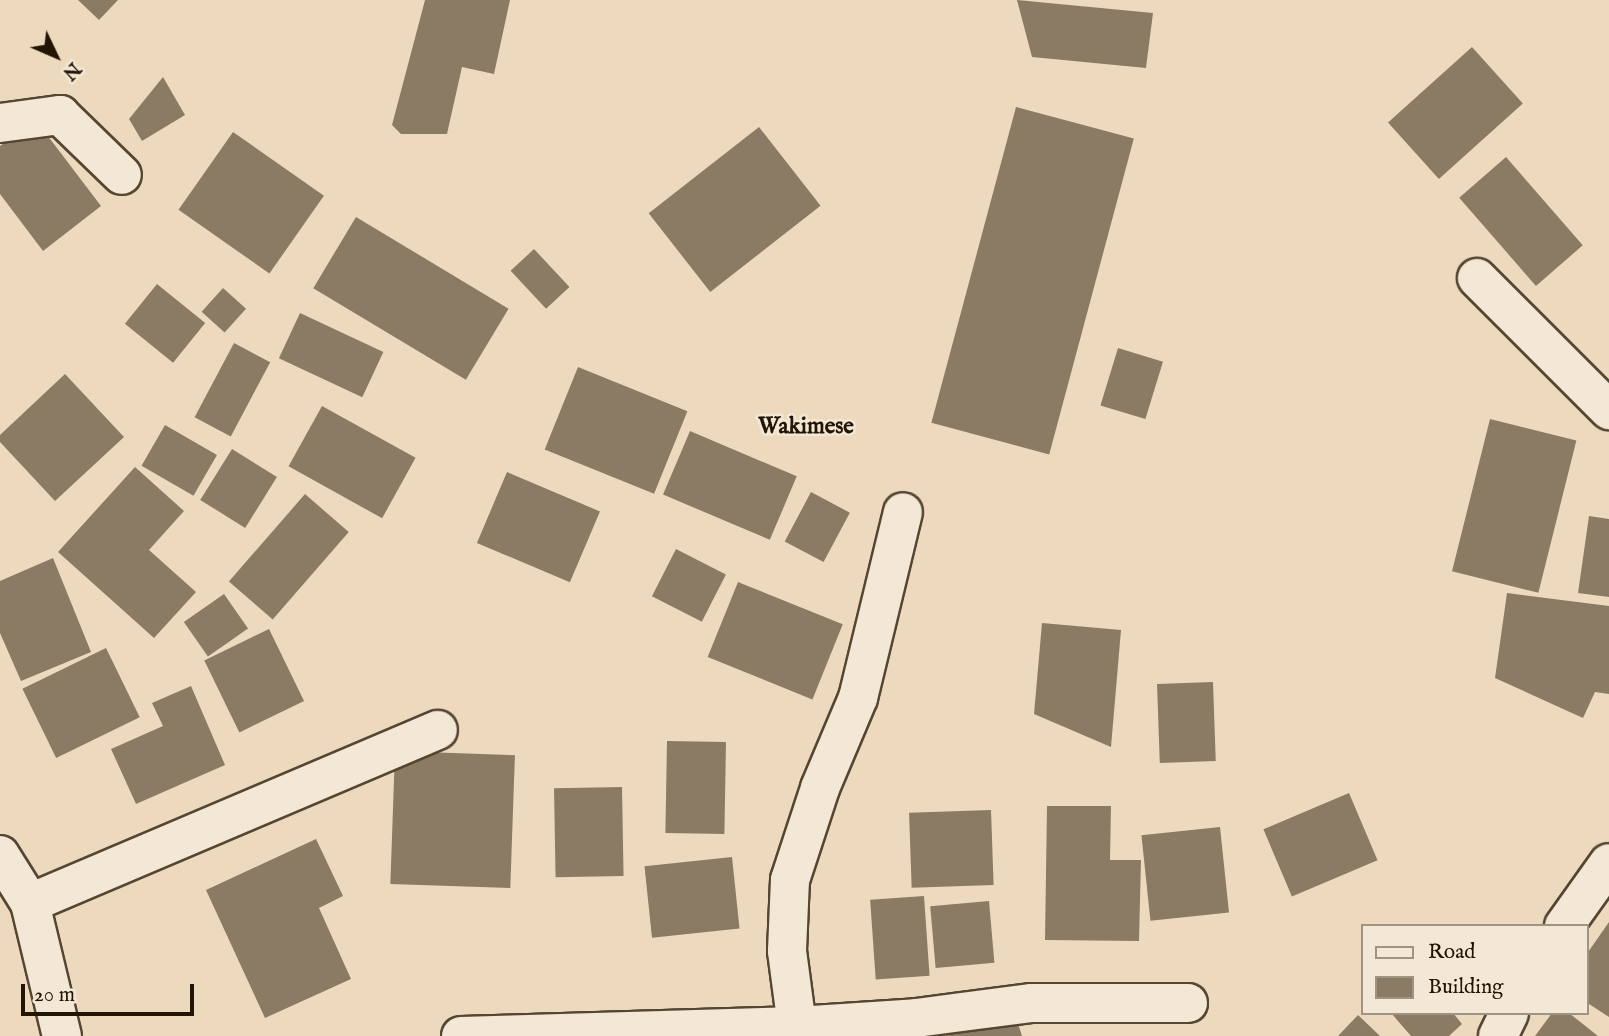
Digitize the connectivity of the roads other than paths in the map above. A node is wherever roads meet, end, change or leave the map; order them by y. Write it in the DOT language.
graph roads {
  1 [pos="0,123"];
  2 [pos="122,174"];
  3 [pos="1477,278"];
  4 [pos="1601,387"];
  5 [pos="903,512"];
  6 [pos="438,730"];
  7 [pos="0,855"];
  8 [pos="1609,863"];
  9 [pos="30,903"];
  10 [pos="1565,924"];
  11 [pos="1188,1003"];
  12 [pos="1508,1015"];
  13 [pos="797,1026"];
  14 [pos="62,1036"];
  15 [pos="461,1036"];
  16 [pos="1498,1036"];
  1 -- 2 [label="street"];
  3 -- 4 [label="street"];
  5 -- 13 [label="street"];
  6 -- 9 [label="street"];
  7 -- 9 [label="street"];
  8 -- 10 [label="street"];
  9 -- 14 [label="street"];
  11 -- 13 [label="street"];
  12 -- 16 [label="street"];
  13 -- 15 [label="street"];
}
